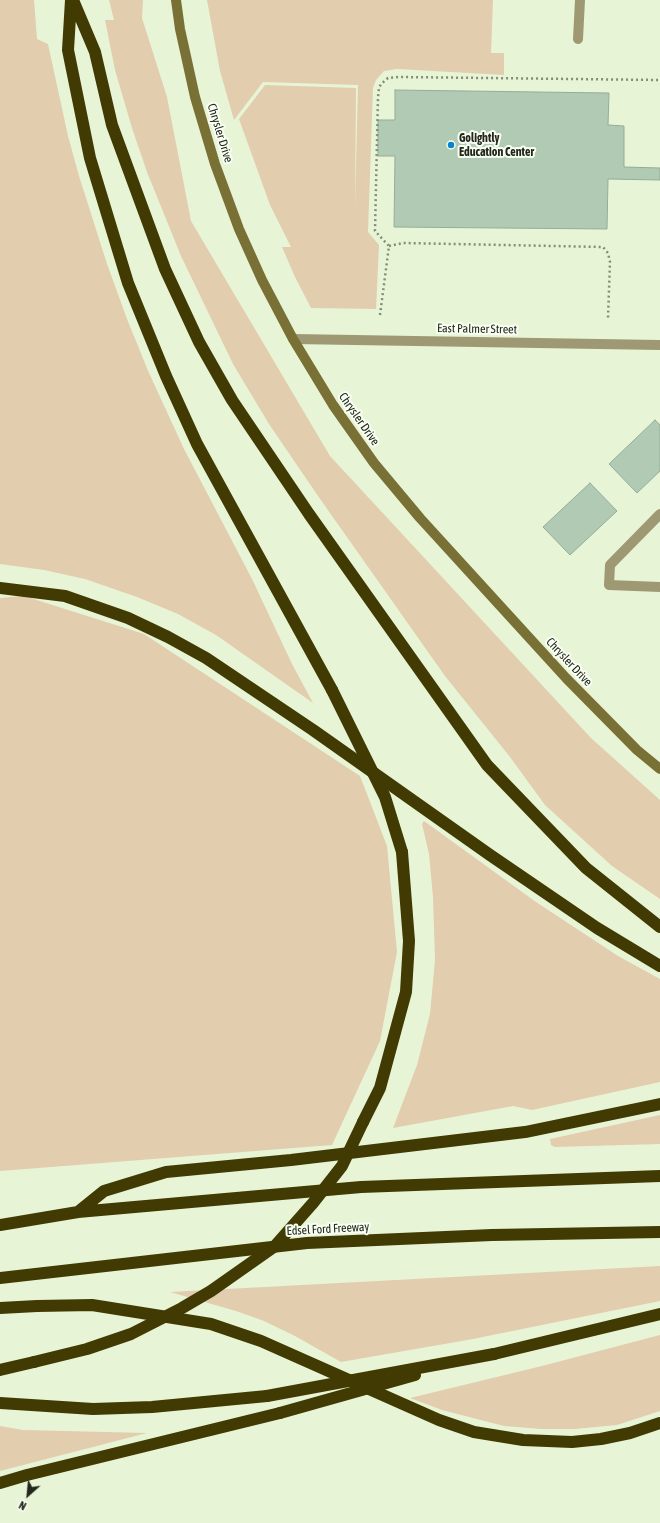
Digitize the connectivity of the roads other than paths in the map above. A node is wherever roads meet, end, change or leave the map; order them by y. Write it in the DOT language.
graph roads {
  1 [pos="72,0"];
  2 [pos="176,0"];
  3 [pos="580,0"];
  4 [pos="578,39"];
  5 [pos="293,340"];
  6 [pos="660,345"];
  7 [pos="660,514"];
  8 [pos="660,587"];
  9 [pos="0,588"];
  10 [pos="660,769"];
  11 [pos="660,927"];
  12 [pos="660,966"];
  13 [pos="660,1104"];
  14 [pos="660,1176"];
  15 [pos="78,1212"];
  16 [pos="0,1225"];
  17 [pos="660,1232"];
  18 [pos="0,1278"];
  19 [pos="0,1308"];
  20 [pos="660,1314"];
  21 [pos="494,1354"];
  22 [pos="0,1370"];
  23 [pos="0,1403"];
  24 [pos="660,1422"];
  25 [pos="0,1484"];
  1 -- 11 [label="highway"];
  1 -- 22 [label="highway, bridge"];
  2 -- 5 [label="street, Chrysler Drive"];
  3 -- 4 [label="street"];
  5 -- 6 [label="street, East Palmer Street"];
  5 -- 10 [label="street, Chrysler Drive"];
  7 -- 8 [label="street"];
  9 -- 12 [label="highway"];
  13 -- 15 [label="highway"];
  14 -- 15 [label="highway"];
  15 -- 16 [label="highway"];
  17 -- 18 [label="highway, Edsel Ford Freeway"];
  19 -- 24 [label="highway"];
  20 -- 21 [label="highway"];
  21 -- 23 [label="highway, bridge"];
  21 -- 25 [label="highway, bridge"];
}
